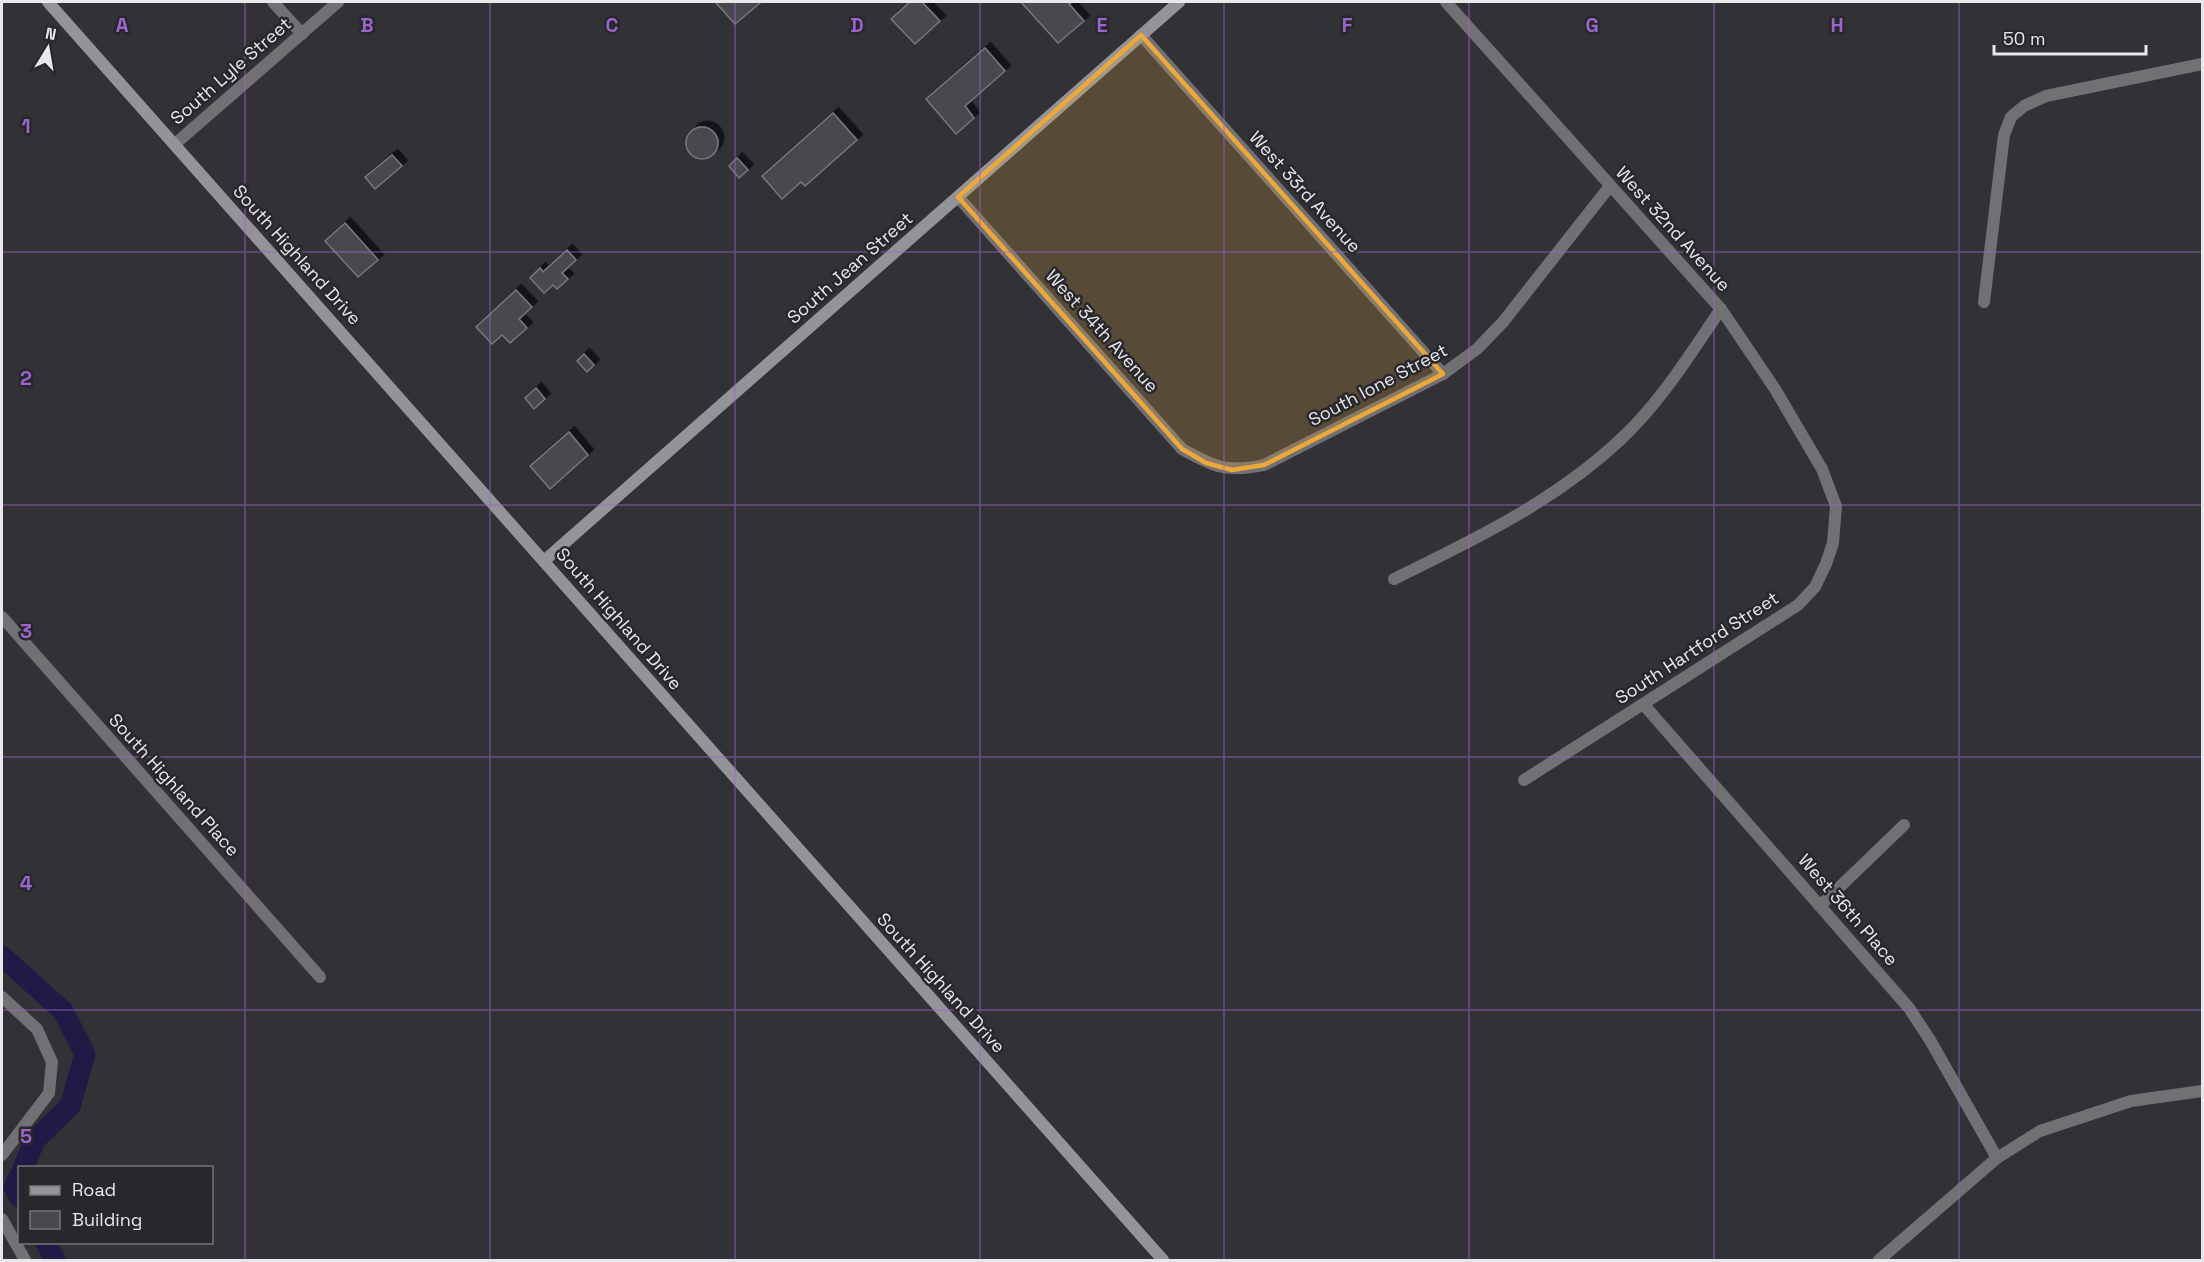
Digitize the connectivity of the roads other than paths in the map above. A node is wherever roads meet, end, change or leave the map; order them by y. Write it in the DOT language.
graph roads {
  1 [pos="48,2"];
  2 [pos="273,2"];
  3 [pos="338,2"];
  4 [pos="1179,2"];
  5 [pos="1446,2"];
  6 [pos="302,34"];
  7 [pos="1141,35"];
  8 [pos="2202,64"];
  9 [pos="175,144"];
  10 [pos="1610,186"];
  11 [pos="958,197"];
  12 [pos="1984,302"];
  13 [pos="1721,309"];
  14 [pos="1443,374"];
  15 [pos="1232,470"];
  16 [pos="1836,506"];
  17 [pos="544,561"];
  18 [pos="1394,579"];
  19 [pos="2,617"];
  20 [pos="1644,705"];
  21 [pos="1524,780"];
  22 [pos="1904,825"];
  23 [pos="1820,906"];
  24 [pos="320,977"];
  25 [pos="2,997"];
  26 [pos="2202,1091"];
  27 [pos="2,1155"];
  28 [pos="1997,1158"];
  29 [pos="2,1219"];
  30 [pos="25,1260"];
  31 [pos="1163,1260"];
  32 [pos="1879,1260"];
  1 -- 9 [label="street, South Highland Drive"];
  2 -- 6 [label="street"];
  3 -- 6 [label="street, South Lyle Street"];
  4 -- 7 [label="street, South Jean Street"];
  5 -- 10 [label="street, West 32nd Avenue"];
  6 -- 9 [label="street, South Lyle Street"];
  7 -- 11 [label="street, South Jean Street"];
  7 -- 14 [label="street, West 33rd Avenue"];
  8 -- 12 [label="street"];
  9 -- 17 [label="street, South Highland Drive"];
  10 -- 13 [label="street, West 32nd Avenue"];
  10 -- 14 [label="street, South Ione Street"];
  11 -- 15 [label="street, West 34th Avenue"];
  11 -- 17 [label="street, South Jean Street"];
  13 -- 16 [label="street, West 32nd Avenue"];
  13 -- 18 [label="street"];
  14 -- 15 [label="street, South Ione Street"];
  16 -- 20 [label="street, South Hartford Street"];
  17 -- 31 [label="street, South Highland Drive"];
  19 -- 24 [label="street, South Highland Place"];
  20 -- 21 [label="street, South Hartford Street"];
  20 -- 23 [label="street, West 36th Place"];
  22 -- 23 [label="street"];
  23 -- 28 [label="street, West 36th Place"];
  25 -- 27 [label="street"];
  26 -- 28 [label="street"];
  28 -- 32 [label="street"];
  29 -- 30 [label="street"];
}
